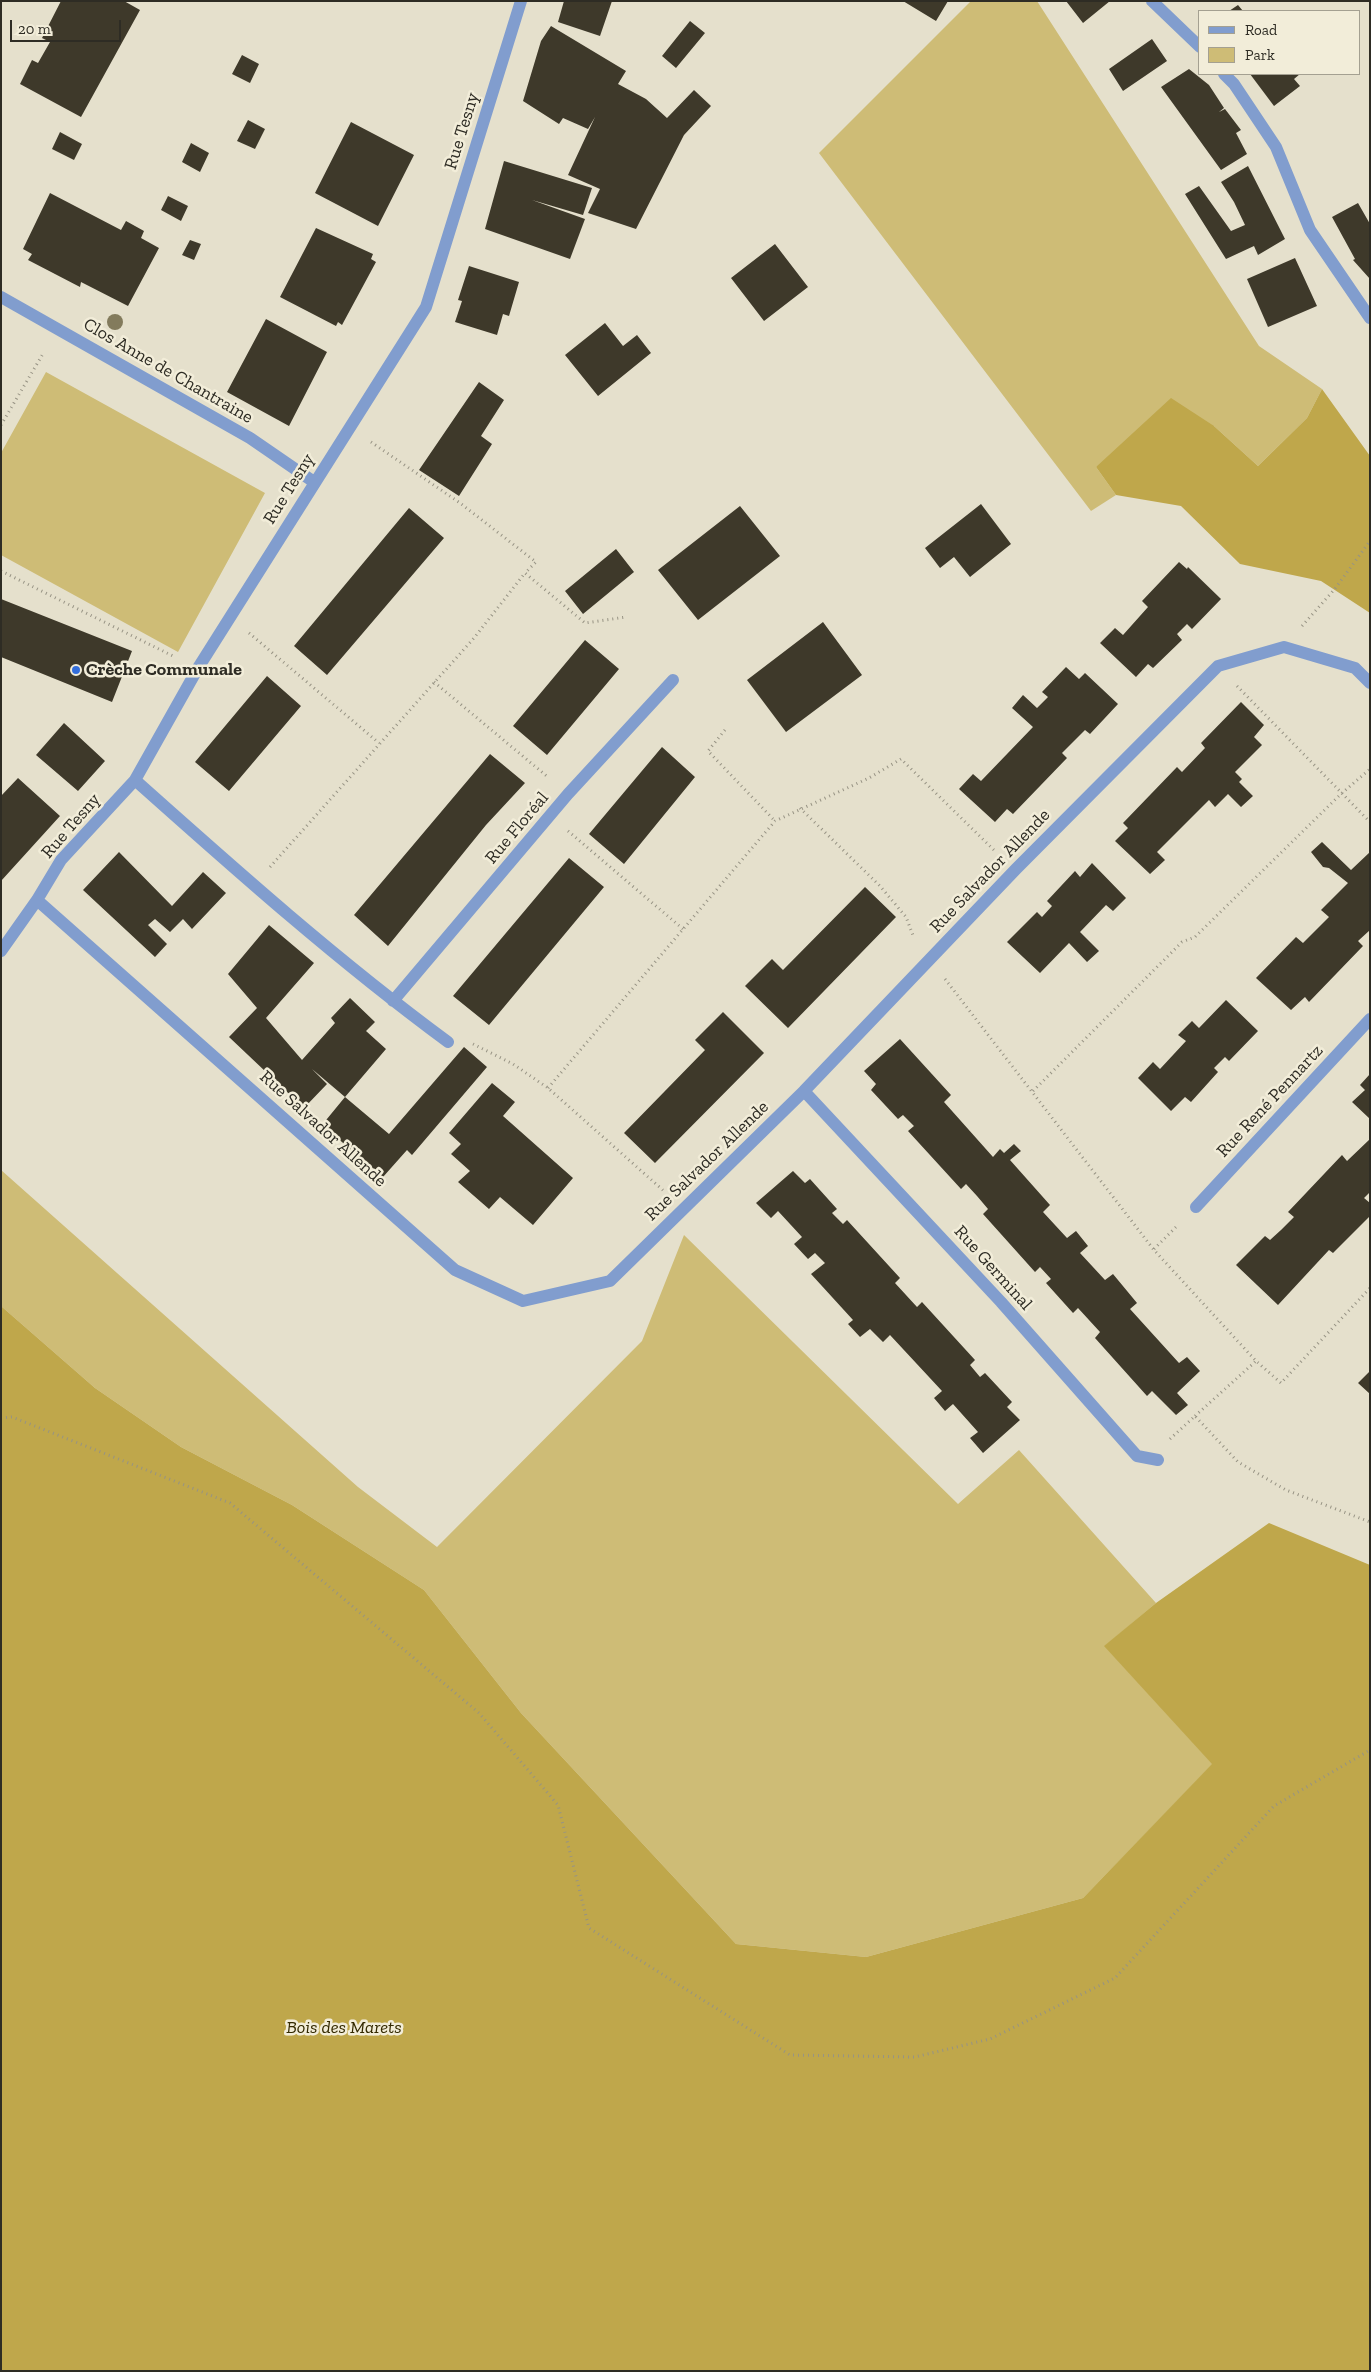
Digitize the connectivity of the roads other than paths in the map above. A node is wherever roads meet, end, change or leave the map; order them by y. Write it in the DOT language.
graph roads {
  1 [pos="521,1"];
  2 [pos="1152,1"];
  3 [pos="1198,45"];
  4 [pos="1225,75"];
  5 [pos="1,297"];
  6 [pos="1370,318"];
  7 [pos="314,482"];
  8 [pos="673,680"];
  9 [pos="1370,683"];
  10 [pos="135,780"];
  11 [pos="37,900"];
  12 [pos="1,951"];
  13 [pos="392,1001"];
  14 [pos="1370,1020"];
  15 [pos="448,1042"];
  16 [pos="804,1091"];
  17 [pos="1196,1207"];
  18 [pos="1158,1460"];
  1 -- 7 [label="street, Rue Tesny"];
  2 -- 3 [label="street"];
  4 -- 6 [label="street"];
  5 -- 7 [label="street, Clos Anne de Chantraine"];
  7 -- 10 [label="street, Rue Tesny"];
  8 -- 13 [label="street, Rue Floréal"];
  9 -- 16 [label="street, Rue Salvador Allende"];
  10 -- 11 [label="street, Rue Tesny"];
  10 -- 13 [label="street"];
  11 -- 12 [label="street, Rue Tesny"];
  11 -- 16 [label="street, Rue Salvador Allende"];
  13 -- 15 [label="street"];
  14 -- 17 [label="street, Rue René Pennartz"];
  16 -- 18 [label="street, Rue Germinal"];
}
